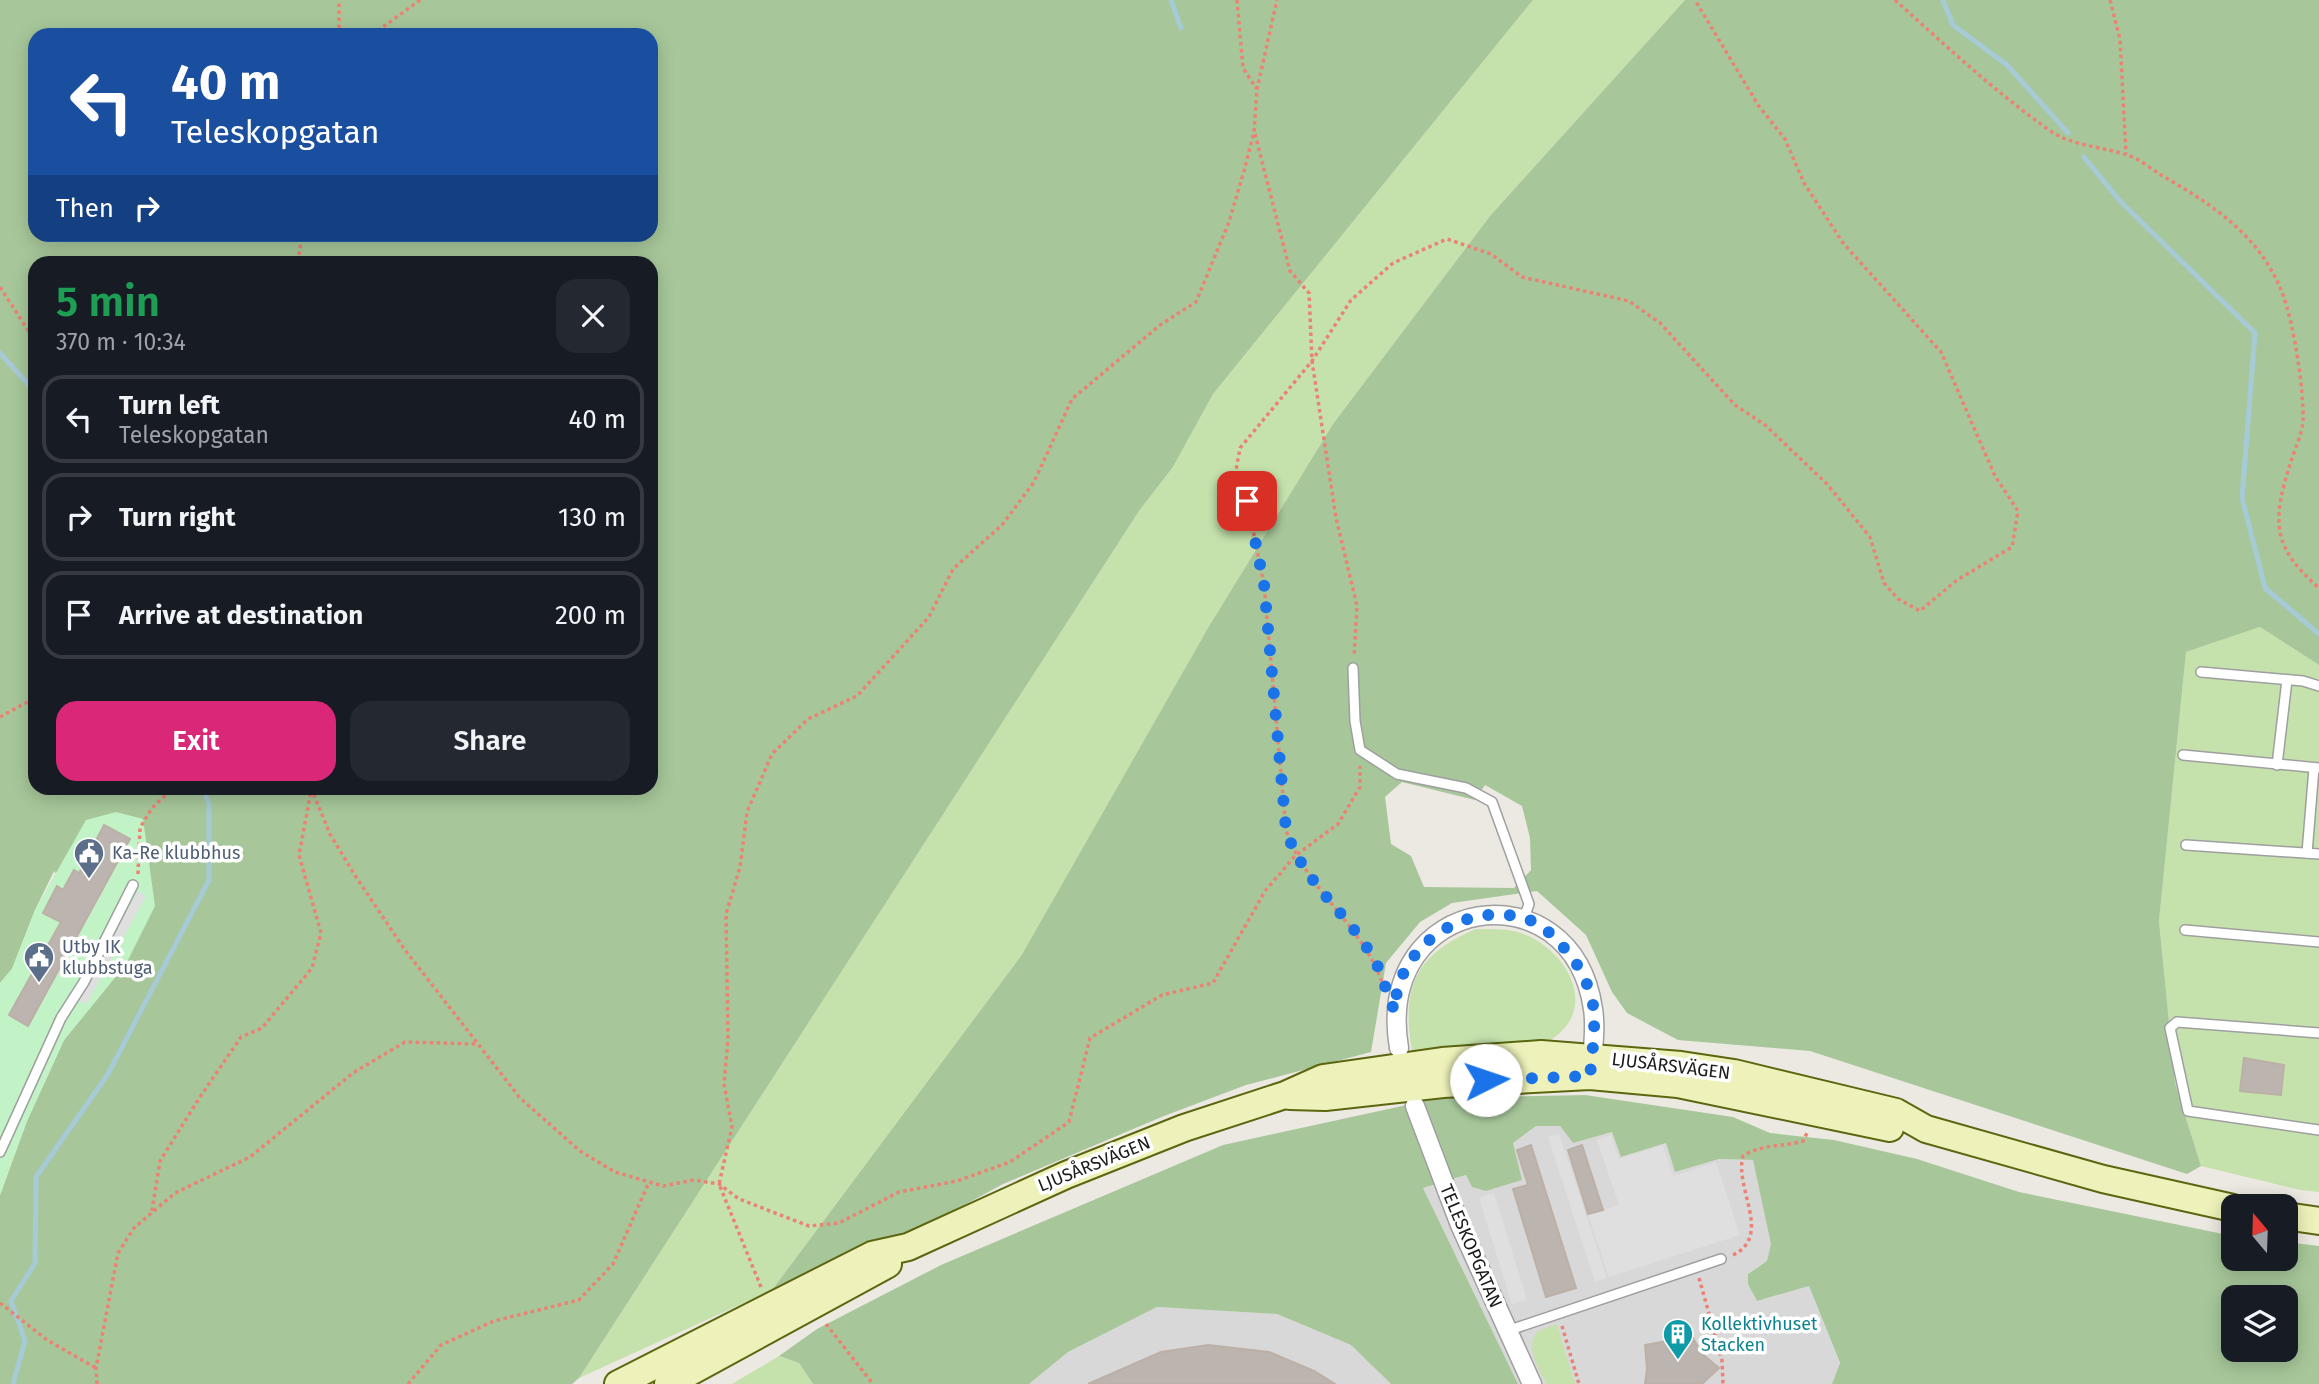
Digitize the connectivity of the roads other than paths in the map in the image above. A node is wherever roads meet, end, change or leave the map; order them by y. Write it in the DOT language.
graph roads {
  1 [pos="1353,667"];
  2 [pos="2201,672"];
  3 [pos="2287,680"];
  4 [pos="2319,686"];
  5 [pos="2183,755"];
  6 [pos="2277,765"];
  7 [pos="2316,768"];
  8 [pos="2186,845"];
  9 [pos="2307,853"];
  10 [pos="2319,854"];
  11 [pos="133,885"];
  12 [pos="1524,918"];
  13 [pos="2185,930"];
  14 [pos="2319,942"];
  15 [pos="2319,1032"];
  16 [pos="1399,1048"];
  17 [pos="1591,1067"];
  18 [pos="1416,1106"];
  19 [pos="2319,1130"];
  20 [pos="0,1152"];
  21 [pos="2221,1205"];
  22 [pos="2298,1218"];
  23 [pos="2319,1221"];
  24 [pos="908,1247"];
  25 [pos="1721,1259"];
  26 [pos="1507,1331"];
  27 [pos="618,1384"];
  28 [pos="668,1384"];
  29 [pos="1532,1384"];
  1 -- 12 [label="lane"];
  2 -- 3 [label="lane"];
  3 -- 4 [label="lane"];
  3 -- 6 [label="lane"];
  5 -- 6 [label="lane"];
  6 -- 7 [label="lane"];
  7 -- 9 [label="lane"];
  8 -- 9 [label="lane"];
  9 -- 10 [label="lane"];
  11 -- 20 [label="lane"];
  12 -- 16 [label="street"];
  12 -- 17 [label="street"];
  13 -- 14 [label="lane"];
  15 -- 19 [label="lane"];
  17 -- 21 [label="main road, LJUSÅRSVÄGEN"];
  17 -- 24 [label="main road, LJUSÅRSVÄGEN"];
  18 -- 26 [label="street, TELESKOPGATAN"];
  22 -- 23 [label="main road"];
  24 -- 27 [label="main road, LJUSÅRSVÄGEN"];
  24 -- 28 [label="main road, LJUSÅRSVÄGEN"];
  25 -- 26 [label="lane"];
  26 -- 29 [label="street, TELESKOPGATAN"];
}
